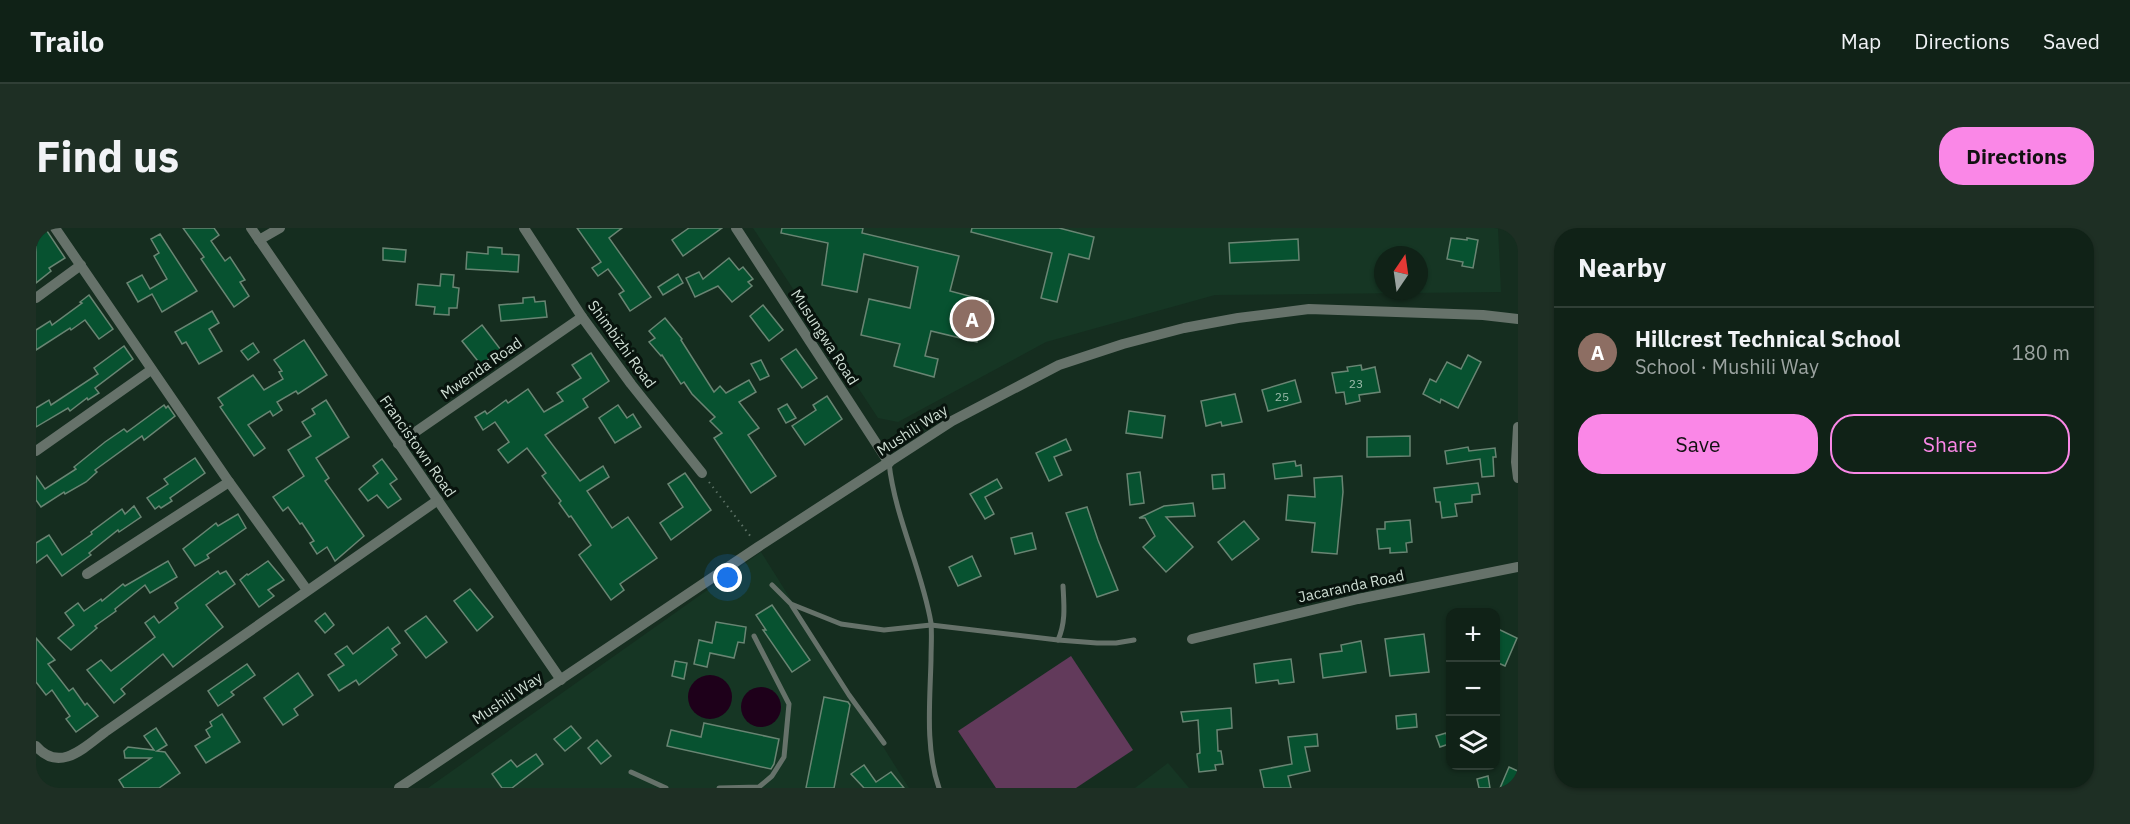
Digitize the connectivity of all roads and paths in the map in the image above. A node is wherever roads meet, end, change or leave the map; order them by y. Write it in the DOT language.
graph roads {
  1 [pos="55,228"];
  2 [pos="251,228"];
  3 [pos="280,228"];
  4 [pos="524,228"];
  5 [pos="736,228"];
  6 [pos="259,240"];
  7 [pos="81,265"];
  8 [pos="36,298"];
  9 [pos="582,317"];
  10 [pos="1518,319"];
  11 [pos="151,370"];
  12 [pos="1518,427"];
  13 [pos="398,444"];
  14 [pos="36,451"];
  15 [pos="889,463"];
  16 [pos="702,472"];
  17 [pos="1518,478"];
  18 [pos="229,482"];
  19 [pos="438,500"];
  20 [pos="758,548"];
  21 [pos="1518,567"];
  22 [pos="87,574"];
  23 [pos="772,585"];
  24 [pos="1063,586"];
  25 [pos="307,590"];
  26 [pos="791,604"];
  27 [pos="931,625"];
  28 [pos="754,636"];
  29 [pos="1192,639"];
  30 [pos="1058,640"];
  31 [pos="1134,640"];
  32 [pos="561,680"];
  33 [pos="884,743"];
  34 [pos="36,746"];
  35 [pos="631,772"];
  36 [pos="399,788"];
  37 [pos="666,788"];
  38 [pos="719,788"];
  39 [pos="939,788"];
  1 -- 7 [label="street"];
  2 -- 6 [label="street, Francistown Road"];
  3 -- 6 [label="street"];
  4 -- 9 [label="street, Shimbizhi Road"];
  5 -- 15 [label="street, Musungwa Road"];
  6 -- 13 [label="street, Francistown Road"];
  7 -- 8 [label="street"];
  7 -- 11 [label="street"];
  9 -- 13 [label="street, Mwenda Road"];
  9 -- 16 [label="street, Shimbizhi Road"];
  10 -- 15 [label="street, Mushili Way"];
  11 -- 14 [label="street"];
  11 -- 18 [label="street"];
  12 -- 17 [label="street"];
  13 -- 19 [label="street, Francistown Road"];
  15 -- 20 [label="street, Mushili Way"];
  15 -- 27 [label="lane"];
  16 -- 20 [label="path"];
  18 -- 22 [label="street"];
  18 -- 25 [label="street"];
  19 -- 25 [label="street"];
  19 -- 32 [label="street, Francistown Road"];
  20 -- 32 [label="street, Mushili Way"];
  21 -- 29 [label="street, Jacaranda Road"];
  23 -- 26 [label="lane"];
  24 -- 30 [label="lane"];
  25 -- 34 [label="street"];
  26 -- 27 [label="lane"];
  26 -- 33 [label="lane"];
  27 -- 30 [label="lane"];
  27 -- 39 [label="lane"];
  28 -- 38 [label="lane"];
  30 -- 31 [label="lane"];
  32 -- 36 [label="street, Mushili Way"];
  35 -- 37 [label="lane"];
}
